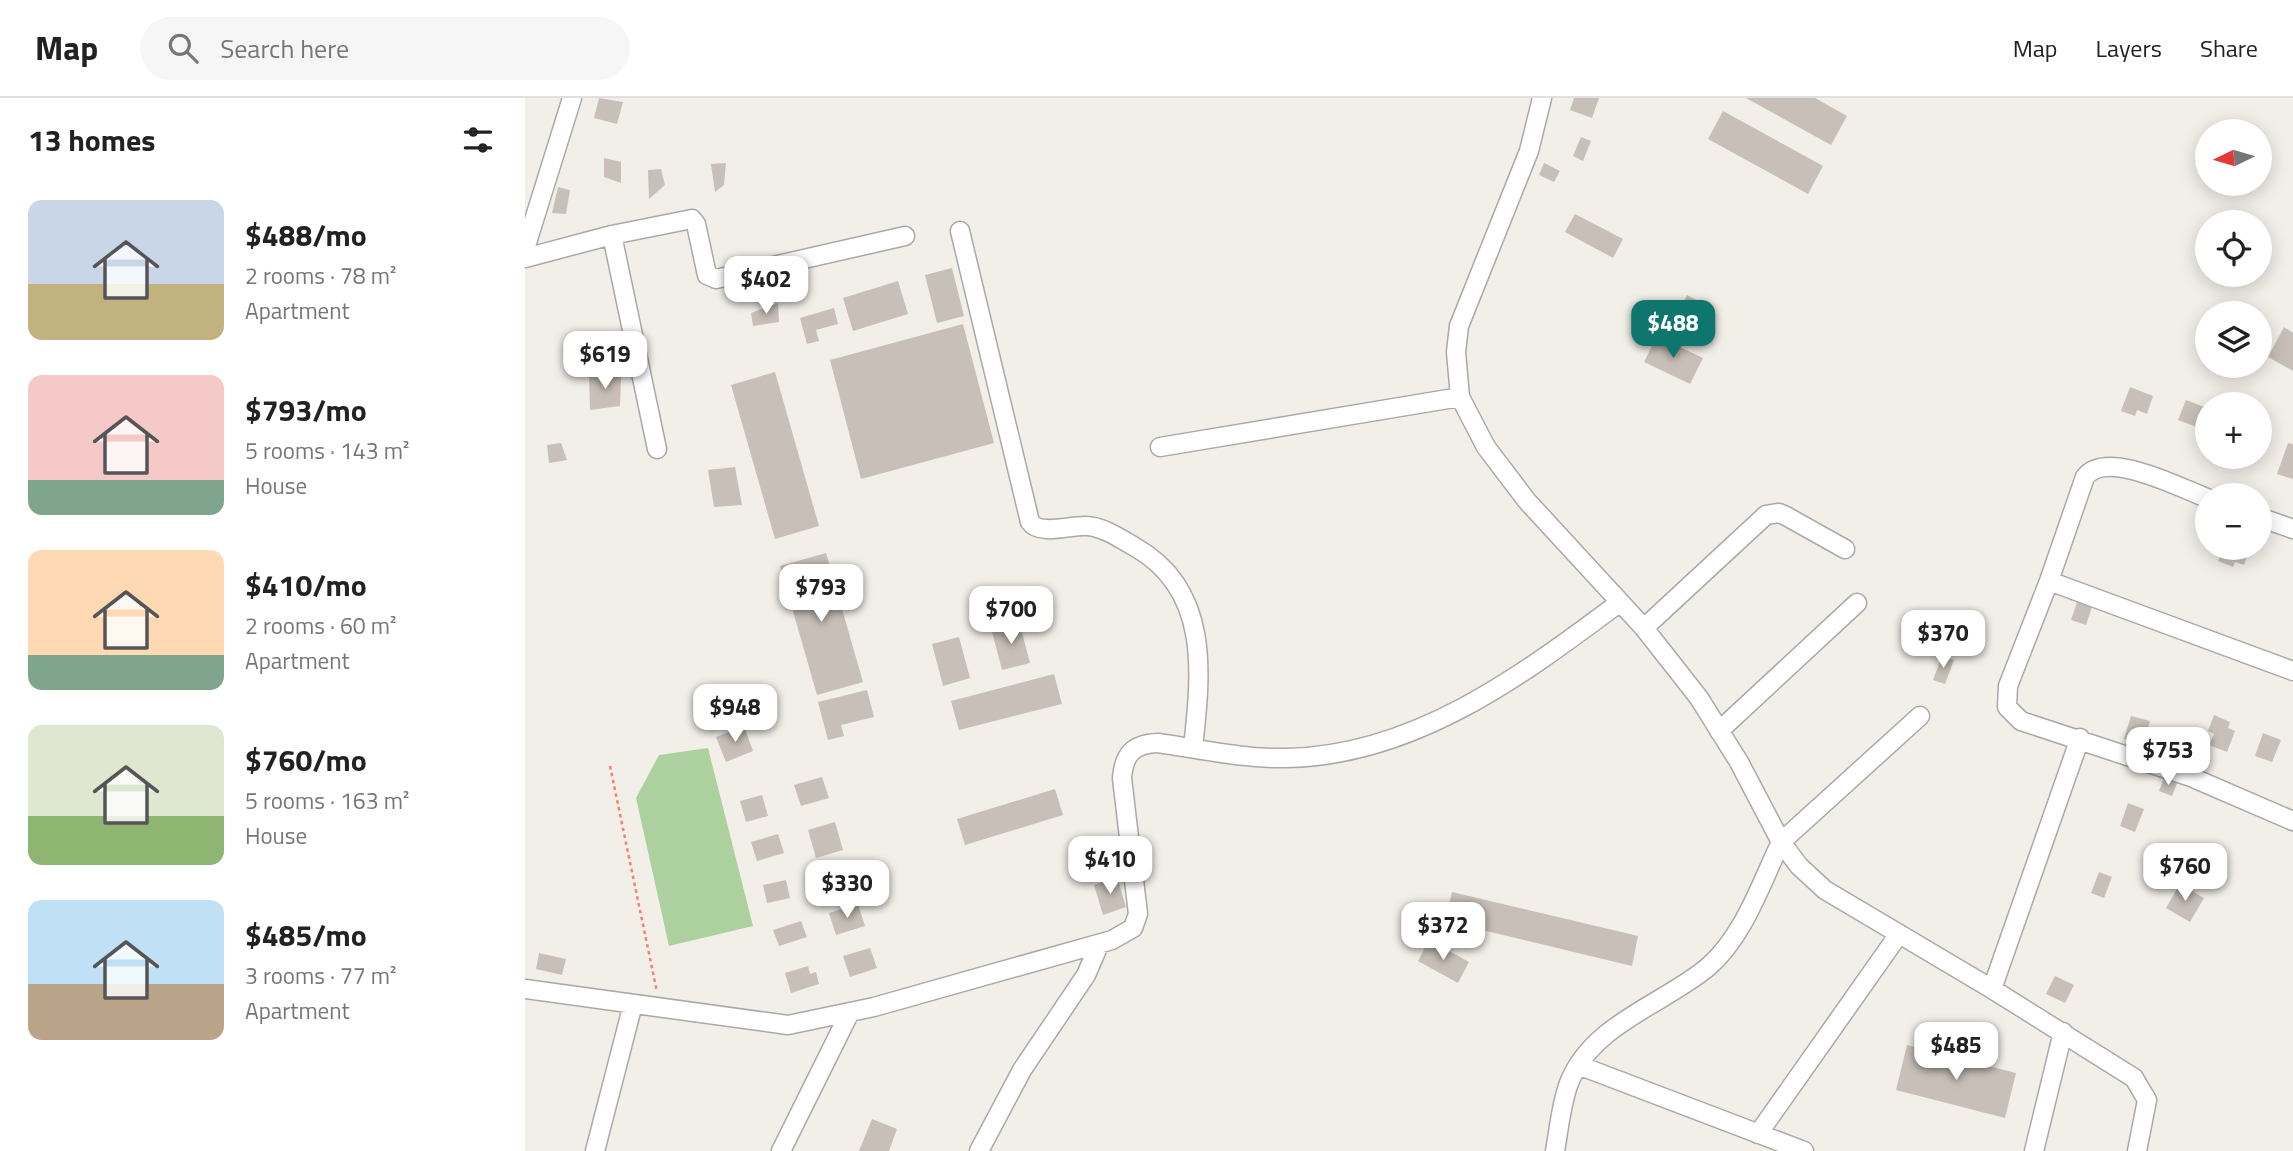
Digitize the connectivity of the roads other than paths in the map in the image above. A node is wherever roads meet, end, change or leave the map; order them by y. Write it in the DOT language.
graph roads {
  1 [pos="572,98"];
  2 [pos="1542,98"];
  3 [pos="960,231"];
  4 [pos="612,235"];
  5 [pos="905,236"];
  6 [pos="525,249"];
  7 [pos="525,258"];
  8 [pos="1460,397"];
  9 [pos="1160,447"];
  10 [pos="656,449"];
  11 [pos="2195,494"];
  12 [pos="2272,521"];
  13 [pos="2293,528"];
  14 [pos="1846,549"];
  15 [pos="2049,581"];
  16 [pos="1619,603"];
  17 [pos="1857,603"];
  18 [pos="1644,628"];
  19 [pos="2293,671"];
  20 [pos="1920,716"];
  21 [pos="1719,731"];
  22 [pos="2080,738"];
  23 [pos="1192,748"];
  24 [pos="2293,821"];
  25 [pos="1781,842"];
  26 [pos="1899,934"];
  27 [pos="1099,945"];
  28 [pos="525,989"];
  29 [pos="1992,989"];
  30 [pos="633,1004"];
  31 [pos="850,1012"];
  32 [pos="2063,1032"];
  33 [pos="1578,1065"];
  34 [pos="1758,1134"];
  35 [pos="595,1151"];
  36 [pos="782,1151"];
  37 [pos="979,1151"];
  38 [pos="1555,1151"];
  39 [pos="1804,1151"];
  40 [pos="2034,1151"];
  41 [pos="2137,1151"];
  1 -- 6 [label="street"];
  2 -- 8 [label="street"];
  3 -- 23 [label="street"];
  4 -- 5 [label="street"];
  4 -- 7 [label="street"];
  4 -- 10 [label="street"];
  8 -- 9 [label="street"];
  8 -- 16 [label="street"];
  11 -- 15 [label="street"];
  12 -- 13 [label="street"];
  14 -- 18 [label="street"];
  15 -- 19 [label="street"];
  15 -- 22 [label="street"];
  16 -- 18 [label="street"];
  16 -- 23 [label="street"];
  17 -- 21 [label="street"];
  18 -- 21 [label="street"];
  20 -- 25 [label="street"];
  21 -- 25 [label="street"];
  22 -- 24 [label="street"];
  22 -- 29 [label="street"];
  23 -- 27 [label="street"];
  25 -- 26 [label="street"];
  25 -- 33 [label="street"];
  26 -- 29 [label="street"];
  26 -- 34 [label="street"];
  27 -- 31 [label="street"];
  27 -- 37 [label="street"];
  28 -- 30 [label="street"];
  29 -- 32 [label="street"];
  30 -- 31 [label="street"];
  30 -- 35 [label="street"];
  31 -- 36 [label="street"];
  32 -- 40 [label="street"];
  32 -- 41 [label="street"];
  33 -- 34 [label="street"];
  33 -- 38 [label="street"];
  34 -- 39 [label="street"];
}
